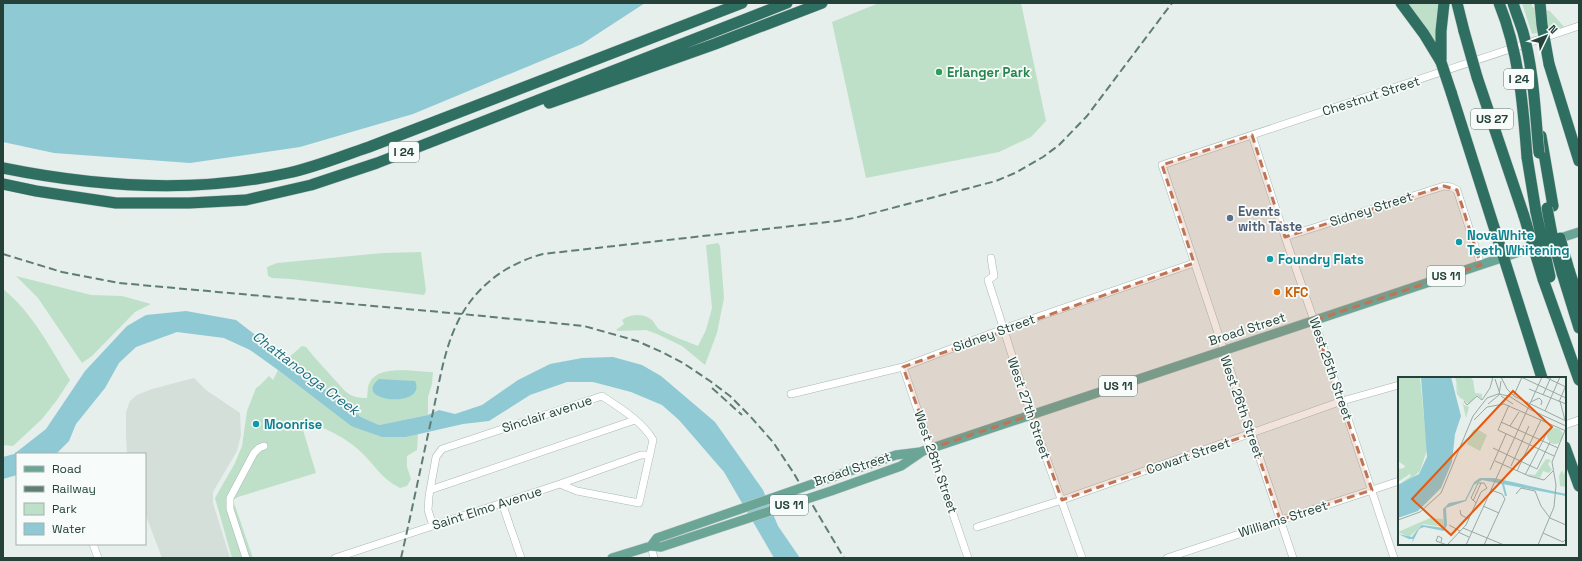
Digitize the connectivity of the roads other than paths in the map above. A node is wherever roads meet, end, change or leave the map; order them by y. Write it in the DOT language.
graph roads {
  1 [pos="742,3"];
  2 [pos="787,3"];
  3 [pos="822,3"];
  4 [pos="1401,3"];
  5 [pos="1444,3"];
  6 [pos="1457,3"];
  7 [pos="1499,3"];
  8 [pos="1513,3"];
  9 [pos="1540,3"];
  10 [pos="1579,26"];
  11 [pos="1441,62"];
  12 [pos="515,109"];
  13 [pos="1252,135"];
  14 [pos="1579,161"];
  15 [pos="1162,165"];
  16 [pos="3,168"];
  17 [pos="3,184"];
  18 [pos="1579,232"];
  19 [pos="1284,237"];
  20 [pos="1504,257"];
  21 [pos="990,258"];
  22 [pos="1194,263"];
  23 [pos="1481,265"];
  24 [pos="1565,272"];
  25 [pos="1547,278"];
  26 [pos="1579,300"];
  27 [pos="1313,321"];
  28 [pos="1579,328"];
  29 [pos="1003,329"];
  30 [pos="1223,351"];
  31 [pos="903,367"];
  32 [pos="1579,376"];
  33 [pos="1542,377"];
  34 [pos="1579,380"];
  35 [pos="1398,385"];
  36 [pos="791,394"];
  37 [pos="1342,401"];
  38 [pos="1031,415"];
  39 [pos="635,420"];
  40 [pos="1579,420"];
  41 [pos="1566,425"];
  42 [pos="1251,434"];
  43 [pos="264,446"];
  44 [pos="927,450"];
  45 [pos="1566,450"];
  46 [pos="650,455"];
  47 [pos="1398,481"];
  48 [pos="560,484"];
  49 [pos="1579,486"];
  50 [pos="430,490"];
  51 [pos="1372,490"];
  52 [pos="1062,500"];
  53 [pos="502,502"];
  54 [pos="639,503"];
  55 [pos="1280,520"];
  56 [pos="433,526"];
  57 [pos="977,527"];
  58 [pos="93,545"];
  59 [pos="650,546"];
  60 [pos="98,558"];
  61 [pos="246,558"];
  62 [pos="336,558"];
  63 [pos="521,558"];
  64 [pos="612,558"];
  65 [pos="654,558"];
  66 [pos="968,558"];
  67 [pos="1082,558"];
  68 [pos="1167,558"];
  69 [pos="1292,558"];
  70 [pos="1394,558"];
  1 -- 16 [label="highway, I 24"];
  2 -- 12 [label="highway, I 24"];
  3 -- 12 [label="highway"];
  4 -- 11 [label="highway"];
  5 -- 11 [label="highway"];
  6 -- 25 [label="highway, US 27, bridge"];
  7 -- 25 [label="highway, I 24, bridge"];
  8 -- 24 [label="highway, I 24, bridge"];
  9 -- 14 [label="highway, bridge"];
  10 -- 13 [label="street, Chestnut Street"];
  11 -- 20 [label="highway, bridge"];
  12 -- 17 [label="highway, I 24"];
  13 -- 15 [label="street, Chestnut Street"];
  13 -- 19 [label="street, West 25th Street"];
  15 -- 22 [label="street, West 26th Street"];
  18 -- 20 [label="main road, Broad Street / US 11"];
  19 -- 23 [label="street, Sidney Street"];
  19 -- 27 [label="street, West 25th Street"];
  20 -- 23 [label="main road, Broad Street / US 11"];
  20 -- 33 [label="highway"];
  21 -- 29 [label="street, West 27th Street"];
  22 -- 29 [label="street, Sidney Street"];
  22 -- 30 [label="street, West 26th Street"];
  23 -- 27 [label="main road, Broad Street / US 11"];
  24 -- 26 [label="highway"];
  24 -- 28 [label="highway, I 24"];
  25 -- 32 [label="highway, I 24"];
  25 -- 34 [label="highway, US 27"];
  27 -- 30 [label="main road, Broad Street / US 11"];
  27 -- 37 [label="street, West 25th Street"];
  29 -- 31 [label="street, Sidney Street"];
  29 -- 38 [label="street, West 27th Street"];
  30 -- 38 [label="main road, Broad Street / US 11"];
  30 -- 42 [label="street, West 26th Street"];
  31 -- 36 [label="street, Sidney Street"];
  31 -- 44 [label="street, West 28th Street"];
  35 -- 37 [label="street, Cowart Street"];
  37 -- 42 [label="street, Cowart Street"];
  37 -- 51 [label="street, West 25th Street"];
  38 -- 44 [label="main road, Broad Street / US 11"];
  38 -- 52 [label="street, West 27th Street"];
  39 -- 46 [label="street, Sinclair avenue"];
  39 -- 50 [label="street"];
  39 -- 50 [label="street, Sinclair avenue"];
  40 -- 41 [label="street"];
  42 -- 52 [label="street, Cowart Street"];
  42 -- 55 [label="street, West 26th Street"];
  43 -- 61 [label="street"];
  44 -- 59 [label="main road, Broad Street / US 11, bridge"];
  44 -- 66 [label="street, West 28th Street"];
  45 -- 49 [label="highway"];
  46 -- 48 [label="street"];
  46 -- 54 [label="street, Sinclair avenue"];
  47 -- 51 [label="street, Williams Street"];
  48 -- 53 [label="street, Saint Elmo Avenue"];
  48 -- 54 [label="street, Saint Elmo Avenue"];
  50 -- 56 [label="street, Sinclair avenue"];
  51 -- 55 [label="street, Williams Street"];
  51 -- 70 [label="street, West 25th Street"];
  52 -- 57 [label="street, Cowart Street"];
  52 -- 67 [label="street, West 27th Street"];
  53 -- 56 [label="street, Saint Elmo Avenue"];
  53 -- 63 [label="street"];
  55 -- 68 [label="street, Williams Street"];
  55 -- 69 [label="street, West 26th Street"];
  56 -- 62 [label="street, Saint Elmo Avenue"];
  58 -- 60 [label="street"];
  59 -- 64 [label="main road, Broad Street / US 11"];
  59 -- 65 [label="street"];
}
